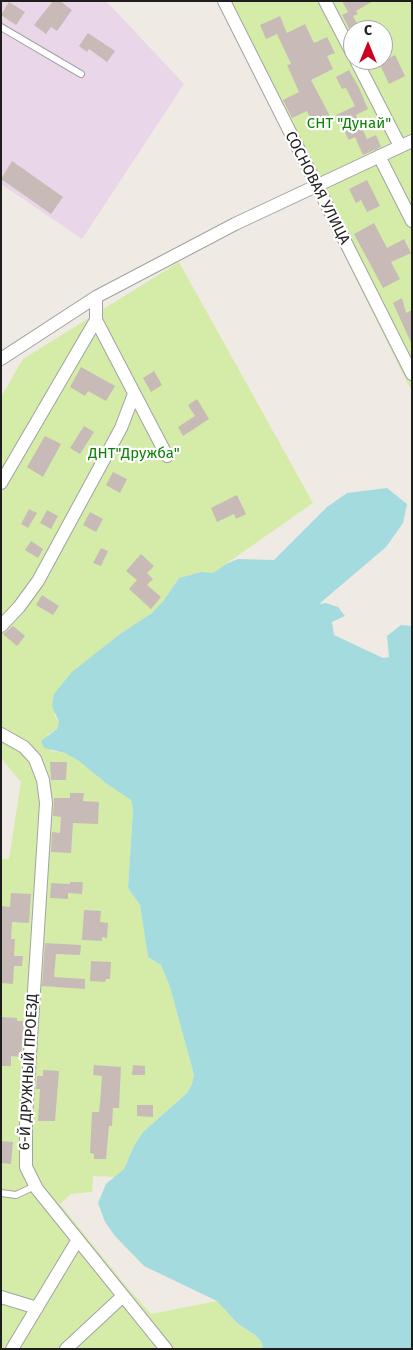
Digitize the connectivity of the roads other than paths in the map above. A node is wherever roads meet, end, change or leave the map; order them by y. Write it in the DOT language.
graph roads {
  1 [pos="224,1"];
  2 [pos="325,1"];
  3 [pos="1,27"];
  4 [pos="343,36"];
  5 [pos="362,70"];
  6 [pos="81,74"];
  7 [pos="406,144"];
  8 [pos="379,156"];
  9 [pos="316,187"];
  10 [pos="412,221"];
  11 [pos="96,297"];
  12 [pos="96,320"];
  13 [pos="1,359"];
  14 [pos="412,374"];
  15 [pos="134,394"];
  16 [pos="166,456"];
  17 [pos="1,483"];
  18 [pos="1,626"];
  19 [pos="1,734"];
  20 [pos="35,1186"];
  21 [pos="1,1193"];
  22 [pos="77,1241"];
  23 [pos="123,1296"];
  24 [pos="1,1297"];
  25 [pos="37,1308"];
  26 [pos="12,1349"];
  27 [pos="66,1349"];
  28 [pos="166,1349"];
  1 -- 9 [label="street, СОСНОВАЯ УЛИЦА"];
  2 -- 4 [label="street"];
  3 -- 6 [label="lane"];
  5 -- 7 [label="street"];
  7 -- 8 [label="street"];
  8 -- 9 [label="street"];
  8 -- 10 [label="street"];
  9 -- 11 [label="street"];
  9 -- 14 [label="street, СОСНОВАЯ УЛИЦА"];
  11 -- 12 [label="street"];
  11 -- 13 [label="street"];
  12 -- 15 [label="street"];
  12 -- 17 [label="street"];
  15 -- 16 [label="street"];
  15 -- 18 [label="street"];
  19 -- 20 [label="street, 6-Й ДРУЖНЫЙ ПРОЕЗД"];
  20 -- 21 [label="lane"];
  20 -- 22 [label="street, 6-Й ДРУЖНЫЙ ПРОЕЗД"];
  22 -- 23 [label="street, 6-Й ДРУЖНЫЙ ПРОЕЗД"];
  22 -- 25 [label="street"];
  23 -- 27 [label="street"];
  23 -- 28 [label="street, 6-Й ДРУЖНЫЙ ПРОЕЗД"];
  24 -- 25 [label="street"];
  25 -- 26 [label="street"];
}
